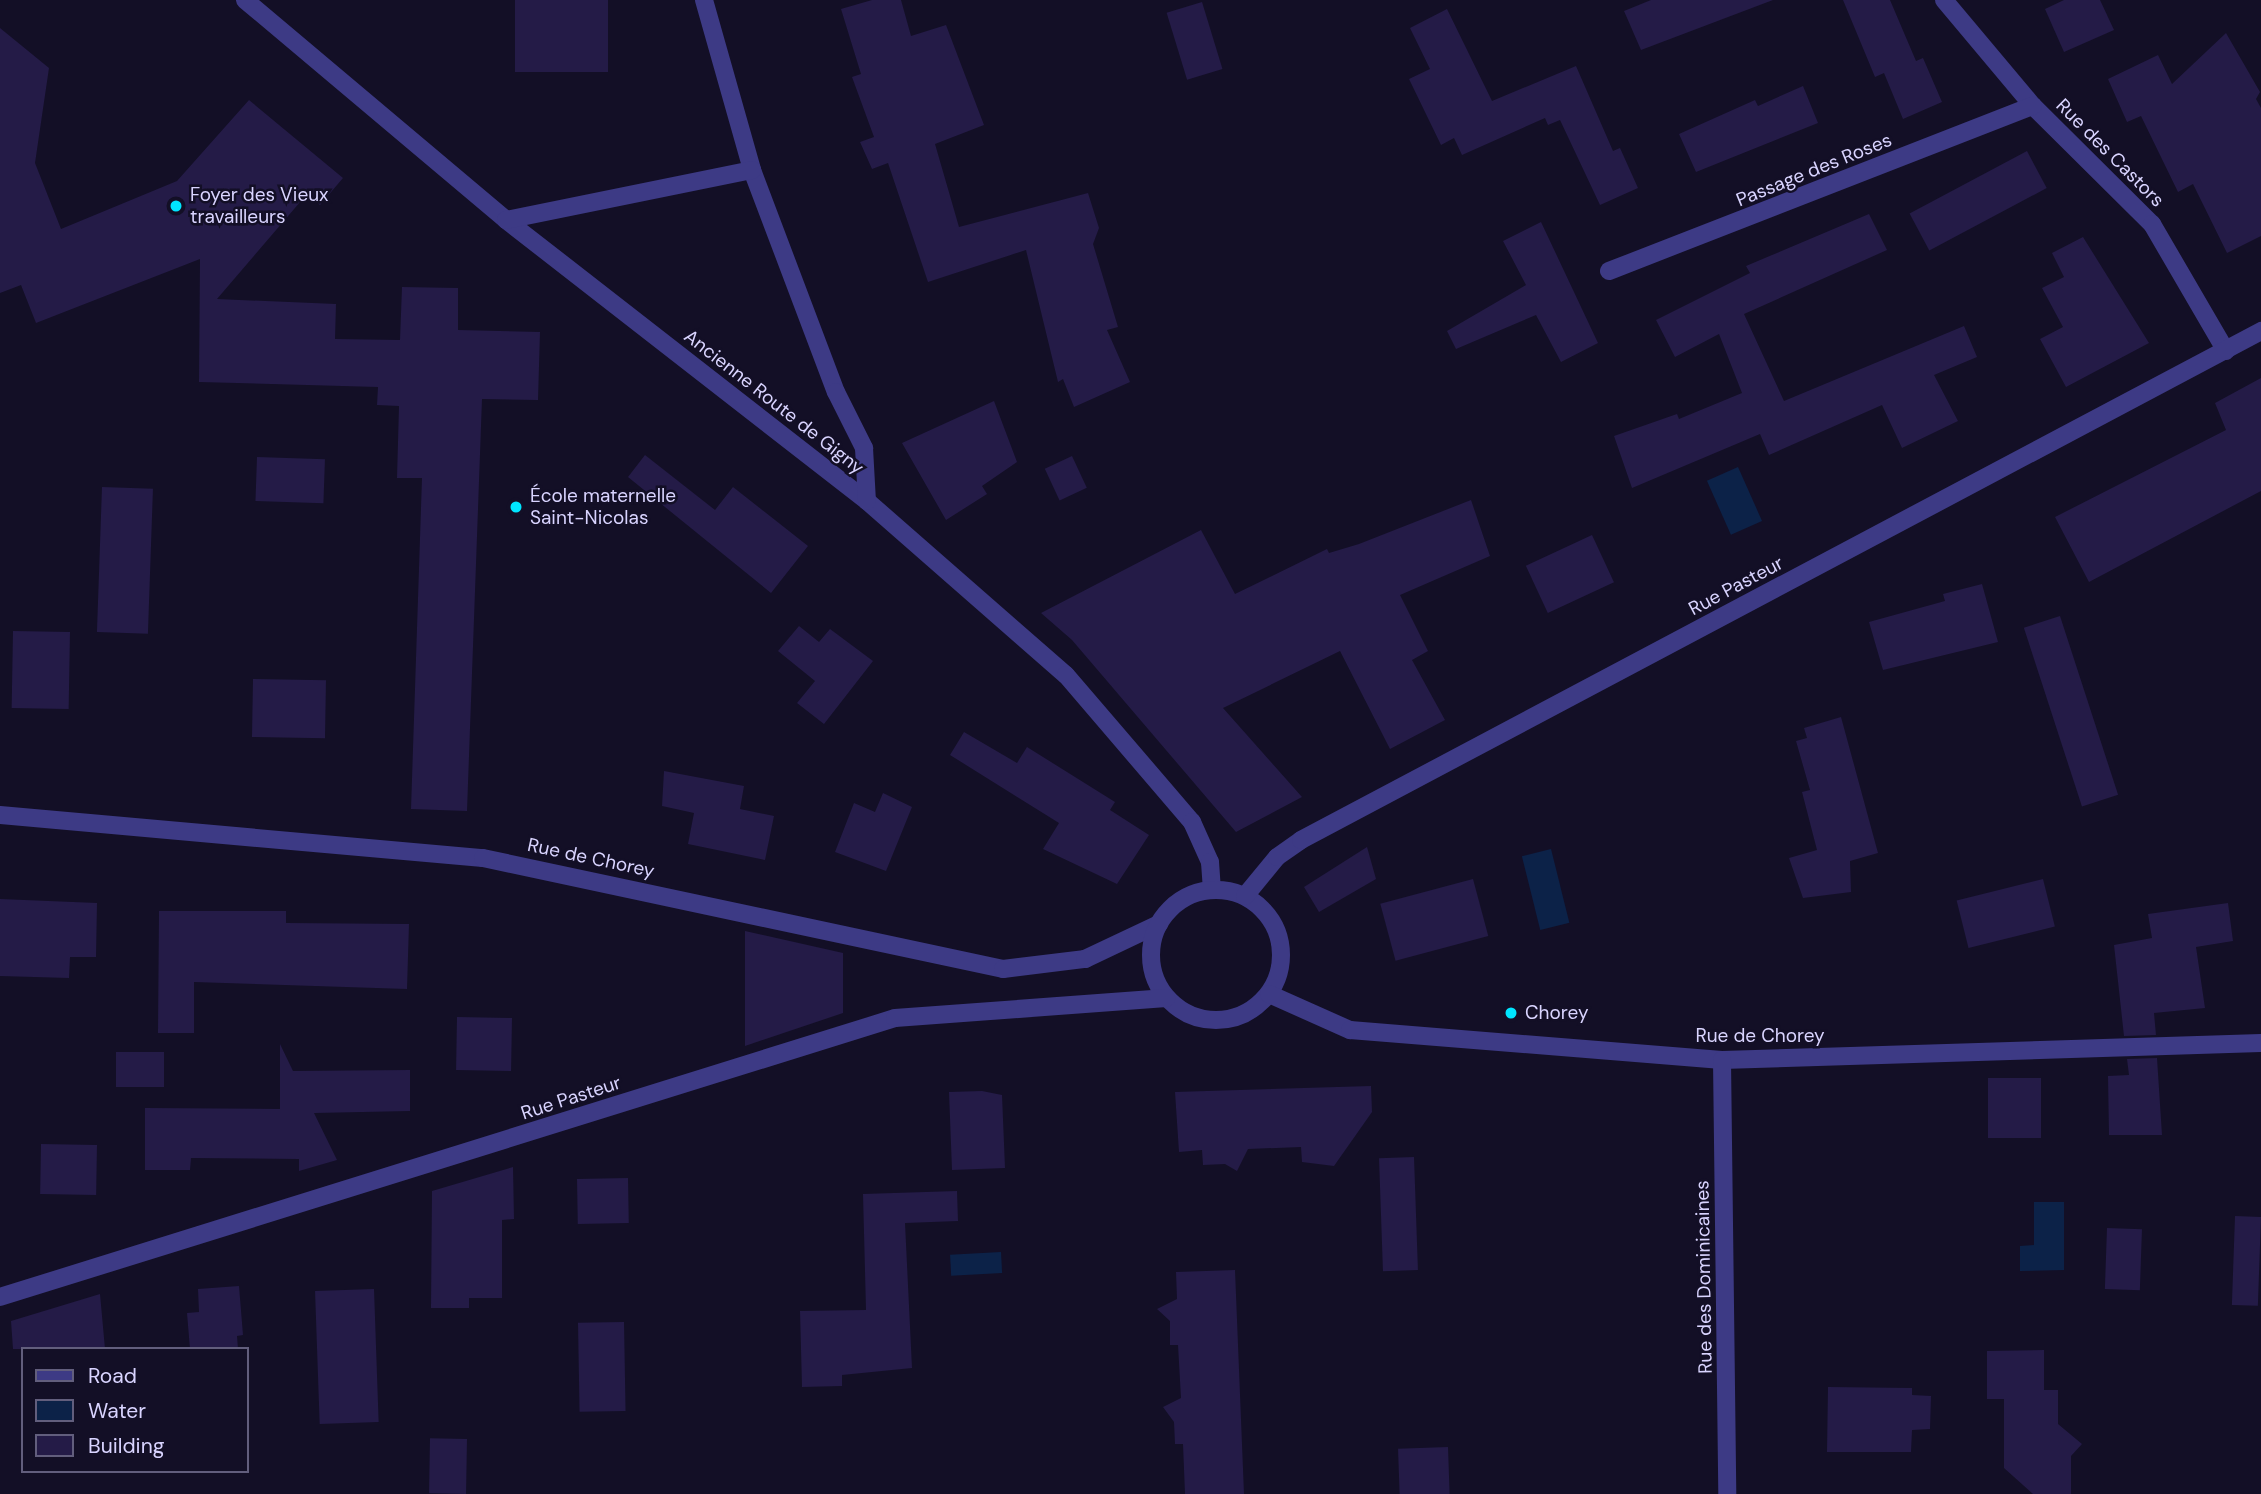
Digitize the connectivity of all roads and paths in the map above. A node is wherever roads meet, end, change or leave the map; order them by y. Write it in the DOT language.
graph roads {
  1 [pos="245,0"];
  2 [pos="704,0"];
  3 [pos="1944,0"];
  4 [pos="270,8"];
  5 [pos="2034,106"];
  6 [pos="752,170"];
  7 [pos="506,220"];
  8 [pos="1609,271"];
  9 [pos="2261,331"];
  10 [pos="2226,351"];
  11 [pos="867,501"];
  12 [pos="0,815"];
  13 [pos="1212,890"];
  14 [pos="1245,896"];
  15 [pos="1159,924"];
  16 [pos="1269,994"];
  17 [pos="1166,998"];
  18 [pos="2261,1043"];
  19 [pos="1721,1060"];
  20 [pos="0,1297"];
  21 [pos="1727,1494"];
  1 -- 4 [label="street, Ancienne Route de Gigny"];
  2 -- 6 [label="street"];
  3 -- 5 [label="street, Rue des Castors"];
  4 -- 7 [label="street, Ancienne Route de Gigny"];
  5 -- 8 [label="street, Passage des Roses"];
  5 -- 10 [label="street, Rue des Castors"];
  6 -- 7 [label="street"];
  6 -- 11 [label="street"];
  7 -- 11 [label="street, Ancienne Route de Gigny"];
  9 -- 10 [label="street, Rue Pasteur"];
  10 -- 14 [label="street, Rue Pasteur"];
  11 -- 13 [label="street, Ancienne Route de Gigny"];
  12 -- 15 [label="street, Rue de Chorey"];
  13 -- 14 [label="street"];
  13 -- 15 [label="street"];
  14 -- 16 [label="street"];
  15 -- 17 [label="street"];
  16 -- 17 [label="street"];
  16 -- 19 [label="street, Rue de Chorey"];
  17 -- 20 [label="street, Rue Pasteur"];
  18 -- 19 [label="street, Rue de Chorey"];
  19 -- 21 [label="street, Rue des Dominicaines"];
}
